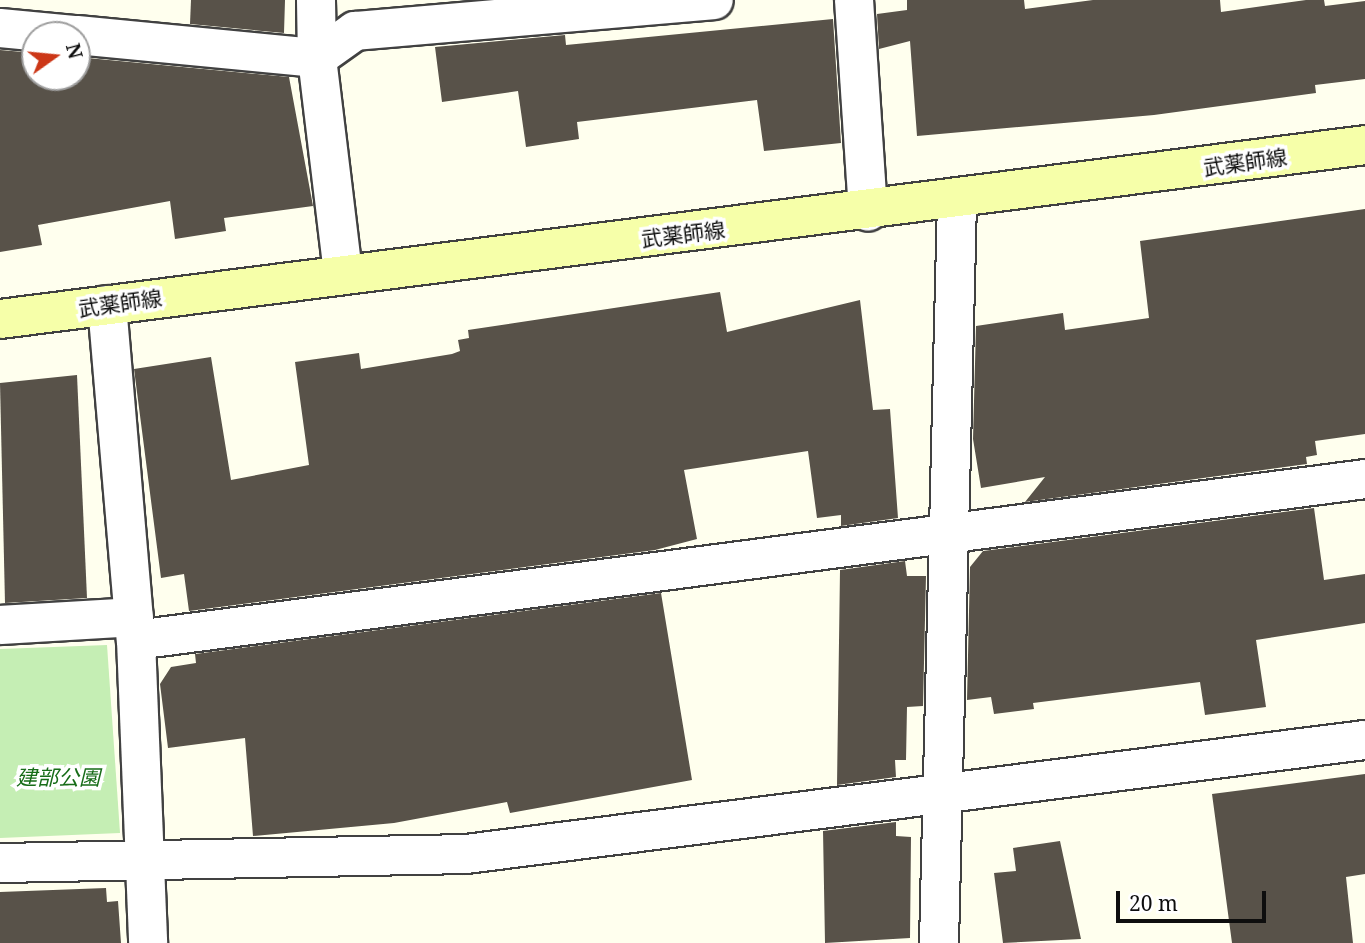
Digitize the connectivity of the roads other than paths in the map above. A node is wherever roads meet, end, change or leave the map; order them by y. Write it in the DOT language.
graph roads {
  1 [pos="317,0"];
  2 [pos="714,0"];
  3 [pos="854,0"];
  4 [pos="0,28"];
  5 [pos="21,30"];
  6 [pos="91,36"];
  7 [pos="317,58"];
  8 [pos="1365,145"];
  9 [pos="957,201"];
  10 [pos="867,212"];
  11 [pos="343,273"];
  12 [pos="107,305"];
  13 [pos="0,319"];
  14 [pos="1365,480"];
  15 [pos="946,534"];
  16 [pos="0,625"];
  17 [pos="135,629"];
  18 [pos="1365,740"];
  19 [pos="942,792"];
  20 [pos="145,859"];
  21 [pos="0,863"];
  22 [pos="148,943"];
  23 [pos="939,943"];
  1 -- 7 [label="street"];
  2 -- 7 [label="street"];
  3 -- 10 [label="street"];
  4 -- 5 [label="street"];
  6 -- 7 [label="street"];
  7 -- 11 [label="street"];
  8 -- 9 [label="street, 武薬師線"];
  9 -- 10 [label="street, 武薬師線"];
  9 -- 15 [label="street"];
  10 -- 11 [label="street, 武薬師線"];
  11 -- 12 [label="street, 武薬師線"];
  12 -- 13 [label="street, 武薬師線"];
  12 -- 17 [label="street"];
  14 -- 15 [label="street"];
  15 -- 17 [label="street"];
  15 -- 19 [label="street"];
  16 -- 17 [label="street"];
  17 -- 20 [label="street"];
  18 -- 19 [label="street"];
  19 -- 20 [label="street"];
  19 -- 23 [label="street"];
  20 -- 21 [label="street"];
  20 -- 22 [label="street"];
}
